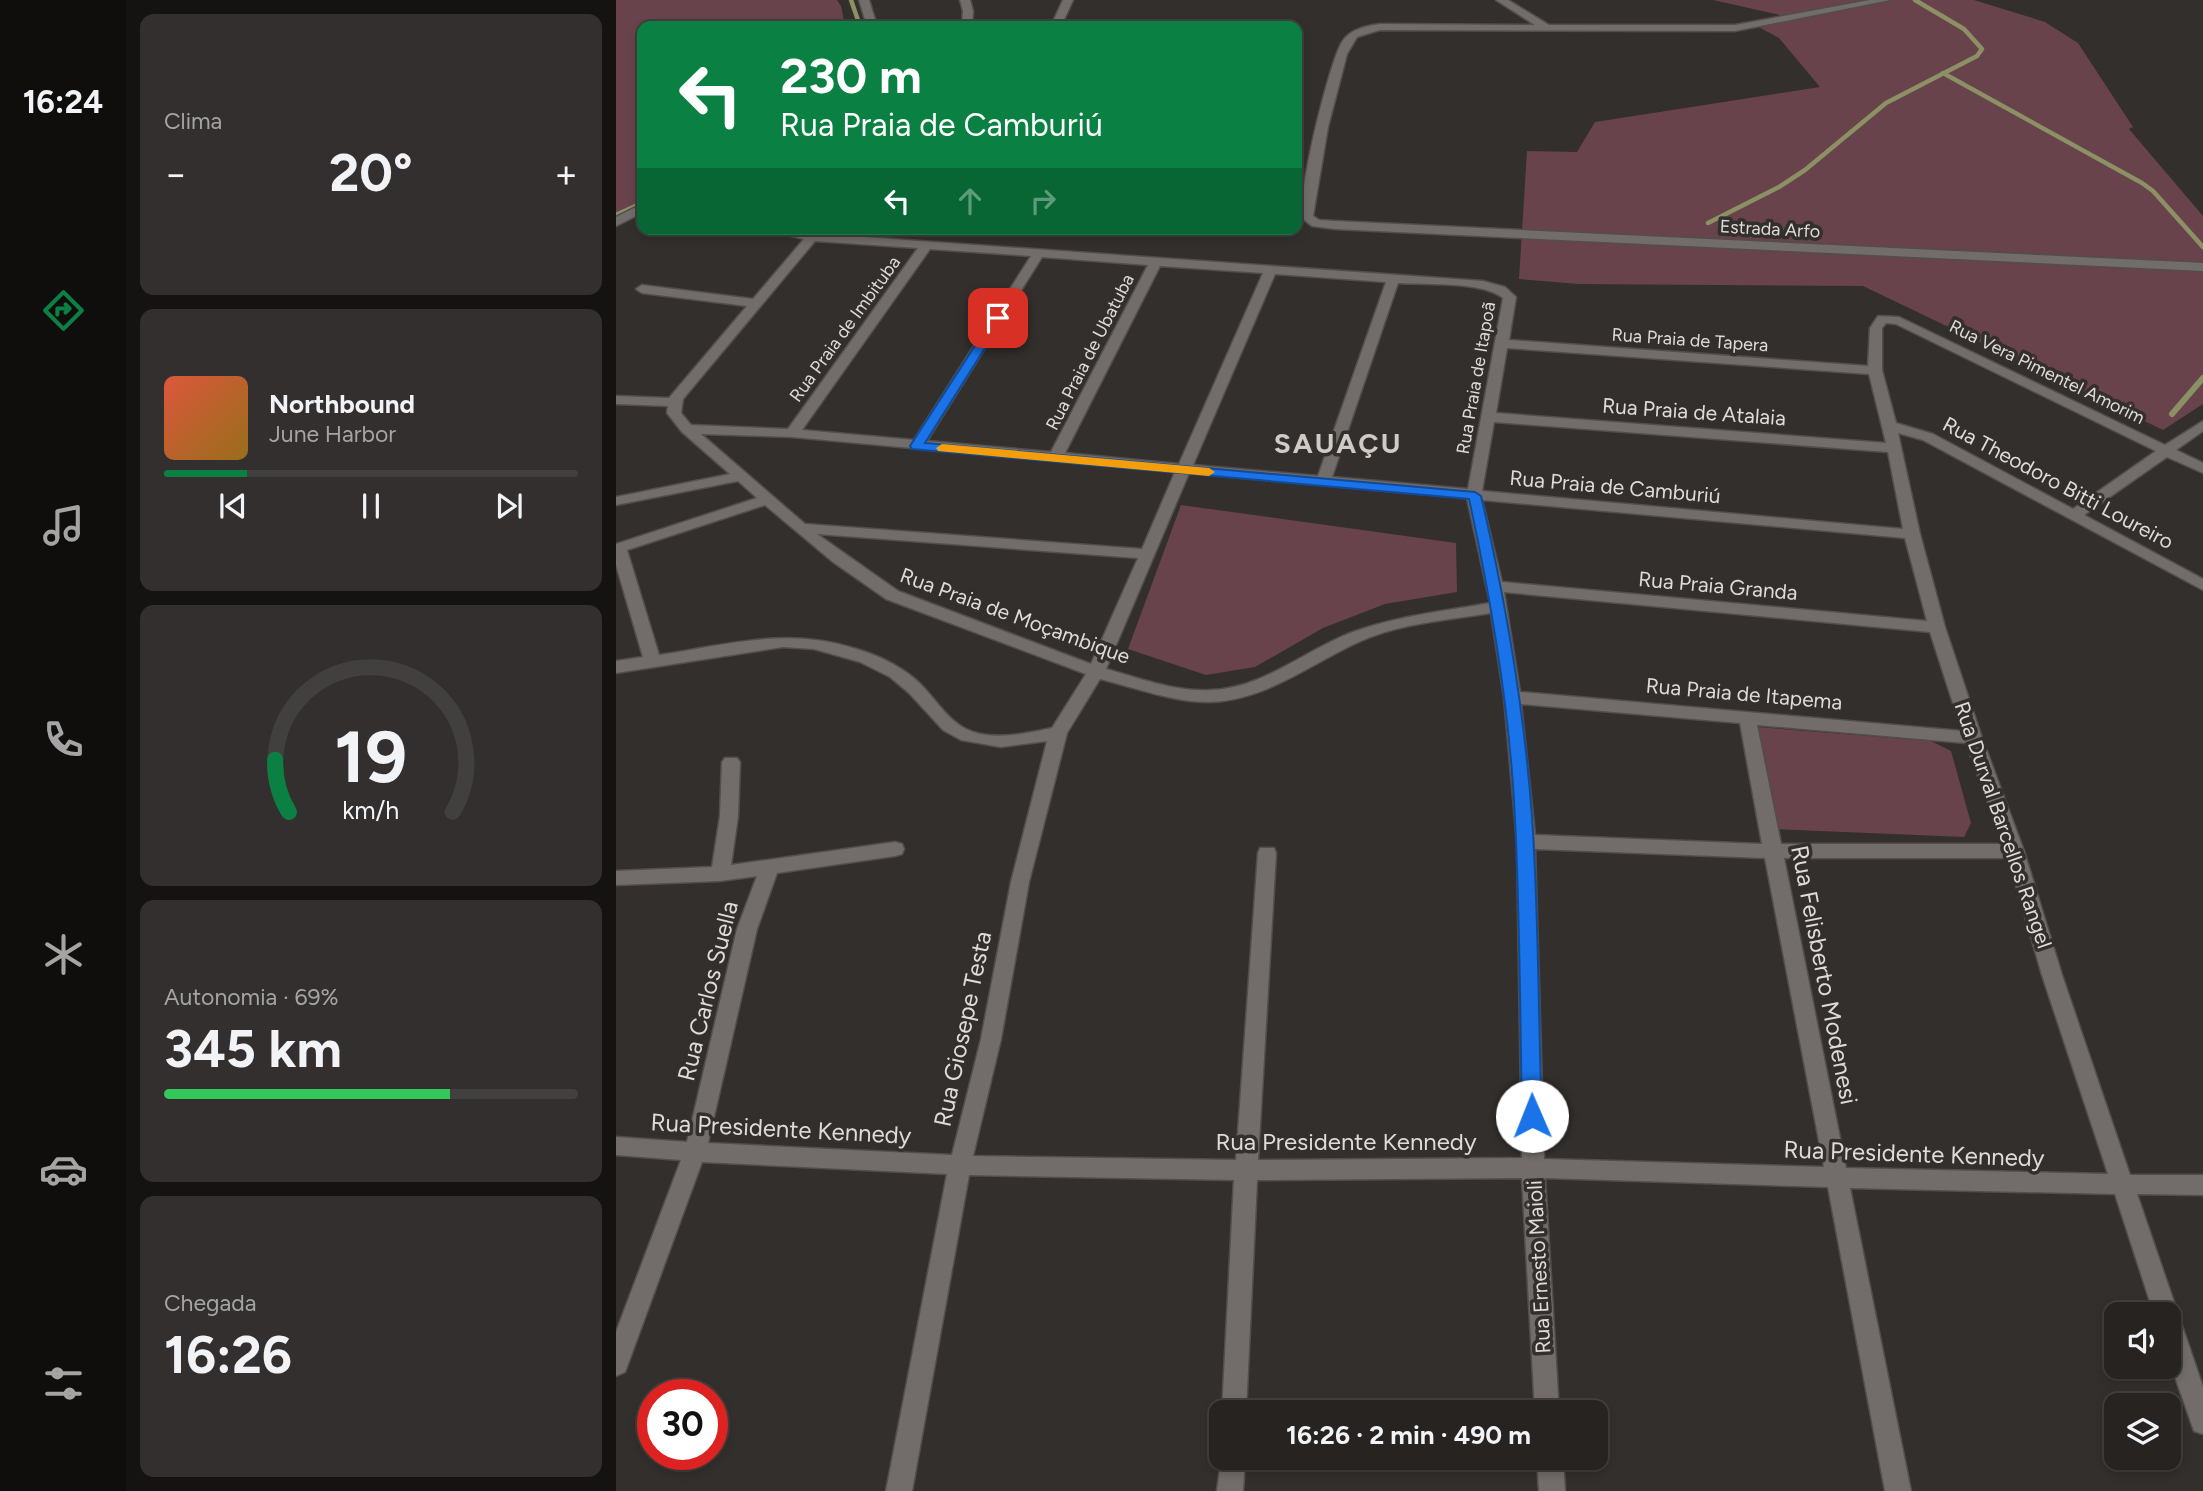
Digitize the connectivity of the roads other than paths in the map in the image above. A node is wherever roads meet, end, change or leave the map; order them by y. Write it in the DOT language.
graph roads {
  1 [pos="864,0"];
  2 [pos="965,0"];
  3 [pos="1068,0"];
  4 [pos="1501,0"];
  5 [pos="1885,0"];
  6 [pos="870,21"];
  7 [pos="967,21"];
  8 [pos="1059,21"];
  9 [pos="1546,27"];
  10 [pos="637,211"];
  11 [pos="616,222"];
  12 [pos="813,235"];
  13 [pos="836,235"];
  14 [pos="928,244"];
  15 [pos="1039,253"];
  16 [pos="1156,261"];
  17 [pos="2203,267"];
  18 [pos="1270,270"];
  19 [pos="1393,280"];
  20 [pos="642,289"];
  21 [pos="756,303"];
  22 [pos="1876,328"];
  23 [pos="1503,344"];
  24 [pos="1875,370"];
  25 [pos="616,400"];
  26 [pos="675,402"];
  27 [pos="1490,417"];
  28 [pos="2203,425"];
  29 [pos="1890,426"];
  30 [pos="687,429"];
  31 [pos="792,433"];
  32 [pos="916,446"];
  33 [pos="1894,448"];
  34 [pos="2165,451"];
  35 [pos="1055,458"];
  36 [pos="2203,469"];
  37 [pos="1184,470"];
  38 [pos="743,476"];
  39 [pos="1323,481"];
  40 [pos="1475,496"];
  41 [pos="769,499"];
  42 [pos="616,500"];
  43 [pos="2073,516"];
  44 [pos="805,529"];
  45 [pos="1912,534"];
  46 [pos="617,549"];
  47 [pos="1145,554"];
  48 [pos="2203,584"];
  49 [pos="1495,586"];
  50 [pos="1498,607"];
  51 [pos="1937,627"];
  52 [pos="652,660"];
  53 [pos="616,667"];
  54 [pos="1096,672"];
  55 [pos="1512,697"];
  56 [pos="1747,717"];
  57 [pos="1058,733"];
  58 [pos="1973,737"];
  59 [pos="731,762"];
  60 [pos="1526,842"];
  61 [pos="895,849"];
  62 [pos="1773,851"];
  63 [pos="2015,851"];
  64 [pos="1267,853"];
  65 [pos="769,868"];
  66 [pos="720,874"];
  67 [pos="616,878"];
  68 [pos="616,1146"];
  69 [pos="695,1152"];
  70 [pos="960,1166"];
  71 [pos="1533,1168"];
  72 [pos="1246,1170"];
  73 [pos="1836,1178"];
  74 [pos="2121,1185"];
  75 [pos="2203,1185"];
  76 [pos="2162,1302"];
  77 [pos="2181,1359"];
  78 [pos="616,1364"];
  79 [pos="1235,1400"];
  80 [pos="1547,1400"];
  81 [pos="2203,1422"];
  82 [pos="1231,1470"];
  83 [pos="1551,1470"];
  84 [pos="899,1491"];
  85 [pos="1230,1491"];
  86 [pos="1552,1491"];
  87 [pos="1898,1491"];
  1 -- 6 [label="street"];
  2 -- 7 [label="street"];
  3 -- 8 [label="street"];
  4 -- 9 [label="street"];
  5 -- 9 [label="street"];
  9 -- 17 [label="street, Estrada Arfo"];
  10 -- 11 [label="street"];
  12 -- 21 [label="street"];
  13 -- 14 [label="street"];
  14 -- 15 [label="street"];
  14 -- 31 [label="street, Rua Praia de Imbituba"];
  15 -- 16 [label="street"];
  15 -- 32 [label="street"];
  16 -- 18 [label="street"];
  16 -- 35 [label="street, Rua Praia de Ubatuba"];
  18 -- 19 [label="street"];
  18 -- 37 [label="street, Rua Giosepe Testa"];
  19 -- 23 [label="street, Rua Praia de Itapoã"];
  19 -- 39 [label="street"];
  20 -- 21 [label="street"];
  21 -- 26 [label="street"];
  22 -- 24 [label="street, Rua Durval Barcellos Rangel"];
  22 -- 34 [label="street, Rua Vera Pimentel Amorim"];
  23 -- 24 [label="street, Rua Praia de Tapera"];
  23 -- 27 [label="street, Rua Praia de Itapoã"];
  24 -- 29 [label="street, Rua Durval Barcellos Rangel"];
  25 -- 26 [label="street"];
  26 -- 30 [label="street, Rua Praia de Moçambique"];
  27 -- 33 [label="street, Rua Praia de Atalaia"];
  27 -- 40 [label="street, Rua Praia de Itapoã"];
  28 -- 34 [label="street"];
  29 -- 33 [label="street, Rua Durval Barcellos Rangel"];
  29 -- 43 [label="street, Rua Theodoro Bitti Loureiro"];
  30 -- 31 [label="street, Rua Praia de Camburiú"];
  30 -- 38 [label="street, Rua Praia de Moçambique"];
  31 -- 32 [label="street, Rua Praia de Camburiú"];
  32 -- 35 [label="street, Rua Praia de Camburiú"];
  33 -- 45 [label="street, Rua Durval Barcellos Rangel"];
  34 -- 36 [label="street, Rua Vera Pimentel Amorim"];
  34 -- 43 [label="street"];
  35 -- 37 [label="street, Rua Praia de Camburiú"];
  37 -- 39 [label="street, Rua Praia de Camburiú"];
  37 -- 47 [label="street, Rua Giosepe Testa"];
  38 -- 41 [label="street, Rua Praia de Moçambique"];
  38 -- 42 [label="street"];
  39 -- 40 [label="street, Rua Praia de Camburiú"];
  40 -- 45 [label="street, Rua Praia de Camburiú"];
  40 -- 49 [label="street, Rua Ernesto Maioli"];
  41 -- 44 [label="street, Rua Praia de Moçambique"];
  41 -- 46 [label="street"];
  43 -- 48 [label="street, Rua Theodoro Bitti Loureiro"];
  44 -- 47 [label="street"];
  44 -- 54 [label="street, Rua Praia de Moçambique"];
  45 -- 51 [label="street, Rua Durval Barcellos Rangel"];
  46 -- 52 [label="street"];
  47 -- 54 [label="street, Rua Giosepe Testa"];
  49 -- 50 [label="street, Rua Ernesto Maioli"];
  49 -- 51 [label="street, Rua Praia Granda"];
  50 -- 54 [label="street, Rua Praia de Moçambique"];
  50 -- 55 [label="street, Rua Ernesto Maioli"];
  51 -- 58 [label="street, Rua Durval Barcellos Rangel"];
  52 -- 53 [label="street"];
  52 -- 57 [label="street"];
  54 -- 57 [label="street, Rua Giosepe Testa"];
  55 -- 56 [label="street, Rua Praia de Itapema"];
  55 -- 60 [label="street, Rua Ernesto Maioli"];
  56 -- 58 [label="street, Rua Praia de Itapema"];
  56 -- 62 [label="street, Rua Felisberto Modenesi"];
  57 -- 70 [label="street, Rua Giosepe Testa"];
  58 -- 63 [label="street, Rua Durval Barcellos Rangel"];
  59 -- 66 [label="street"];
  60 -- 62 [label="street"];
  60 -- 71 [label="street, Rua Ernesto Maioli"];
  61 -- 65 [label="street"];
  62 -- 63 [label="street"];
  62 -- 73 [label="street, Rua Felisberto Modenesi"];
  63 -- 74 [label="street, Rua Durval Barcellos Rangel"];
  64 -- 72 [label="street"];
  65 -- 66 [label="street"];
  65 -- 69 [label="street, Rua Carlos Suella"];
  66 -- 67 [label="street"];
  68 -- 69 [label="street, Rua Presidente Kennedy"];
  69 -- 70 [label="street, Rua Presidente Kennedy"];
  69 -- 78 [label="street, Rua Carlos Suella"];
  70 -- 72 [label="street, Rua Presidente Kennedy"];
  70 -- 84 [label="street, Rua Giosepe Testa"];
  71 -- 72 [label="street, Rua Presidente Kennedy"];
  71 -- 73 [label="street, Rua Presidente Kennedy"];
  71 -- 80 [label="street, Rua Ernesto Maioli"];
  72 -- 79 [label="street"];
  73 -- 74 [label="street, Rua Presidente Kennedy"];
  73 -- 87 [label="street, Rua Felisberto Modenesi"];
  74 -- 75 [label="street, Rua Presidente Kennedy"];
  74 -- 76 [label="street, Rua Durval Barcellos Rangel"];
  77 -- 81 [label="street"];
  82 -- 85 [label="street"];
  83 -- 86 [label="street"];
}
